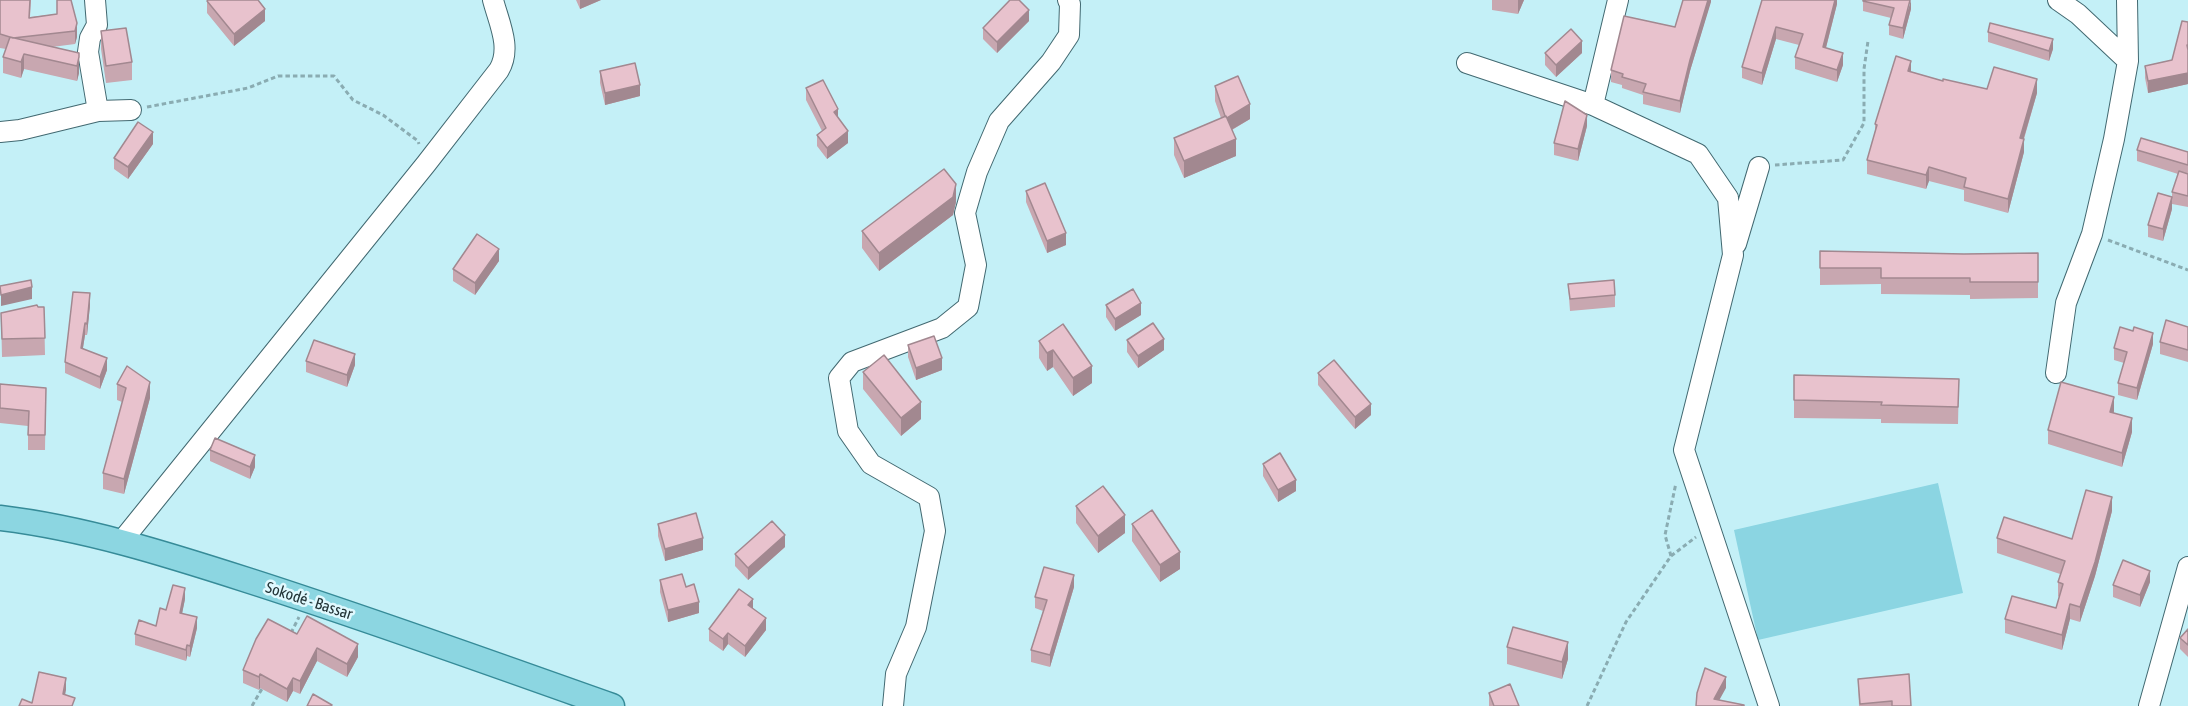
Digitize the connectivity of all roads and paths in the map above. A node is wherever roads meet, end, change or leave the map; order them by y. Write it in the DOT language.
graph roads {
  1 [pos="95,0"];
  2 [pos="493,0"];
  3 [pos="1068,0"];
  4 [pos="1618,0"];
  5 [pos="2058,0"];
  6 [pos="2127,0"];
  7 [pos="1868,41"];
  8 [pos="2128,62"];
  9 [pos="1467,63"];
  10 [pos="1593,105"];
  11 [pos="131,110"];
  12 [pos="98,111"];
  13 [pos="0,132"];
  14 [pos="426,164"];
  15 [pos="1758,167"];
  16 [pos="2091,234"];
  17 [pos="1733,255"];
  18 [pos="2188,270"];
  19 [pos="2056,373"];
  20 [pos="1677,482"];
  21 [pos="0,518"];
  22 [pos="1709,527"];
  23 [pos="121,542"];
  24 [pos="1671,556"];
  25 [pos="2188,567"];
  26 [pos="308,600"];
  27 [pos="286,642"];
  28 [pos="264,684"];
  29 [pos="252,706"];
  30 [pos="612,706"];
  31 [pos="893,706"];
  32 [pos="1587,706"];
  33 [pos="1769,706"];
  34 [pos="2149,706"];
  1 -- 12 [label="street"];
  2 -- 14 [label="street"];
  3 -- 31 [label="street"];
  4 -- 10 [label="street"];
  5 -- 8 [label="street"];
  6 -- 8 [label="street"];
  7 -- 15 [label="path"];
  8 -- 16 [label="street"];
  9 -- 10 [label="street"];
  10 -- 17 [label="street"];
  11 -- 12 [label="street"];
  11 -- 14 [label="path"];
  12 -- 13 [label="street"];
  14 -- 23 [label="street"];
  15 -- 17 [label="street"];
  16 -- 18 [label="path"];
  16 -- 19 [label="street"];
  17 -- 22 [label="street"];
  20 -- 24 [label="path"];
  21 -- 23 [label="main road, Sokodé - Bassar"];
  22 -- 24 [label="path"];
  22 -- 33 [label="street"];
  23 -- 26 [label="main road, Sokodé - Bassar"];
  24 -- 32 [label="path"];
  25 -- 34 [label="street"];
  26 -- 27 [label="path"];
  26 -- 30 [label="main road, Sokodé - Bassar"];
  28 -- 29 [label="path"];
}
